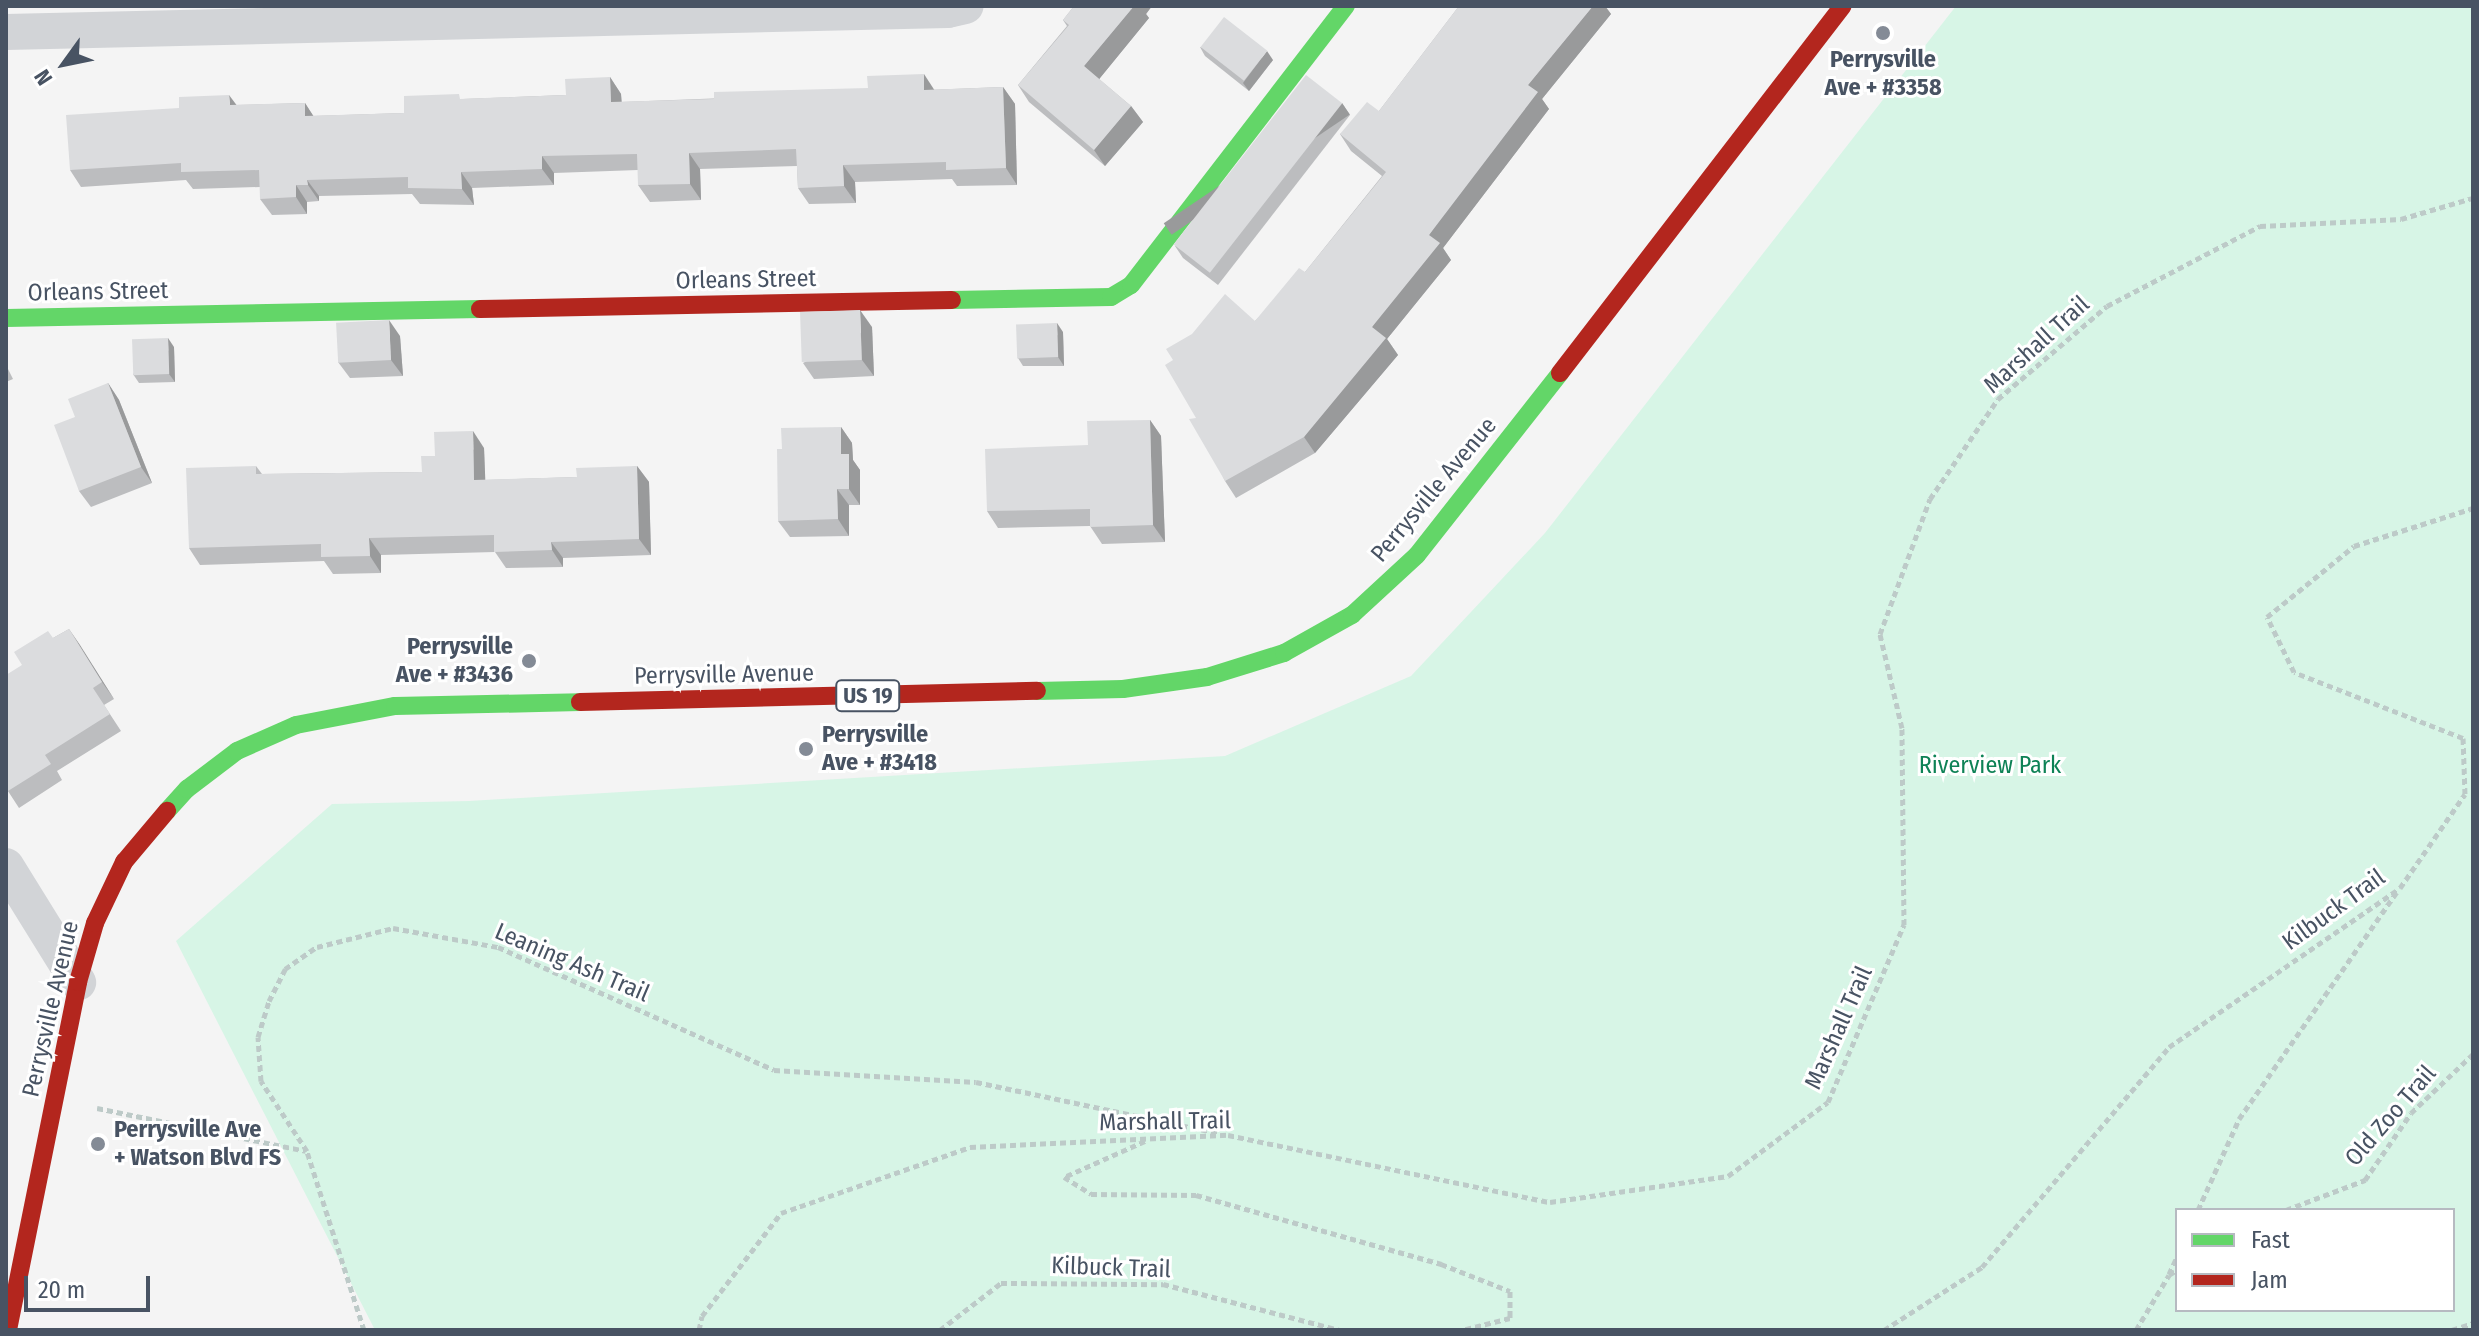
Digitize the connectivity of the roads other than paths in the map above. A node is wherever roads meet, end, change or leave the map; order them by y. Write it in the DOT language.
graph roads {
  1 [pos="20,6"];
  2 [pos="966,6"];
  3 [pos="1346,6"];
  4 [pos="1843,6"];
  5 [pos="6,30"];
  6 [pos="6,318"];
  7 [pos="6,866"];
  8 [pos="78,982"];
  9 [pos="8,1330"];
  1 -- 5 [label="street"];
  2 -- 5 [label="street"];
  3 -- 6 [label="main road, Orleans Street"];
  4 -- 8 [label="main road, Perrysville Avenue / US 19"];
  7 -- 8 [label="street"];
  8 -- 9 [label="main road, Perrysville Avenue / US 19"];
}
